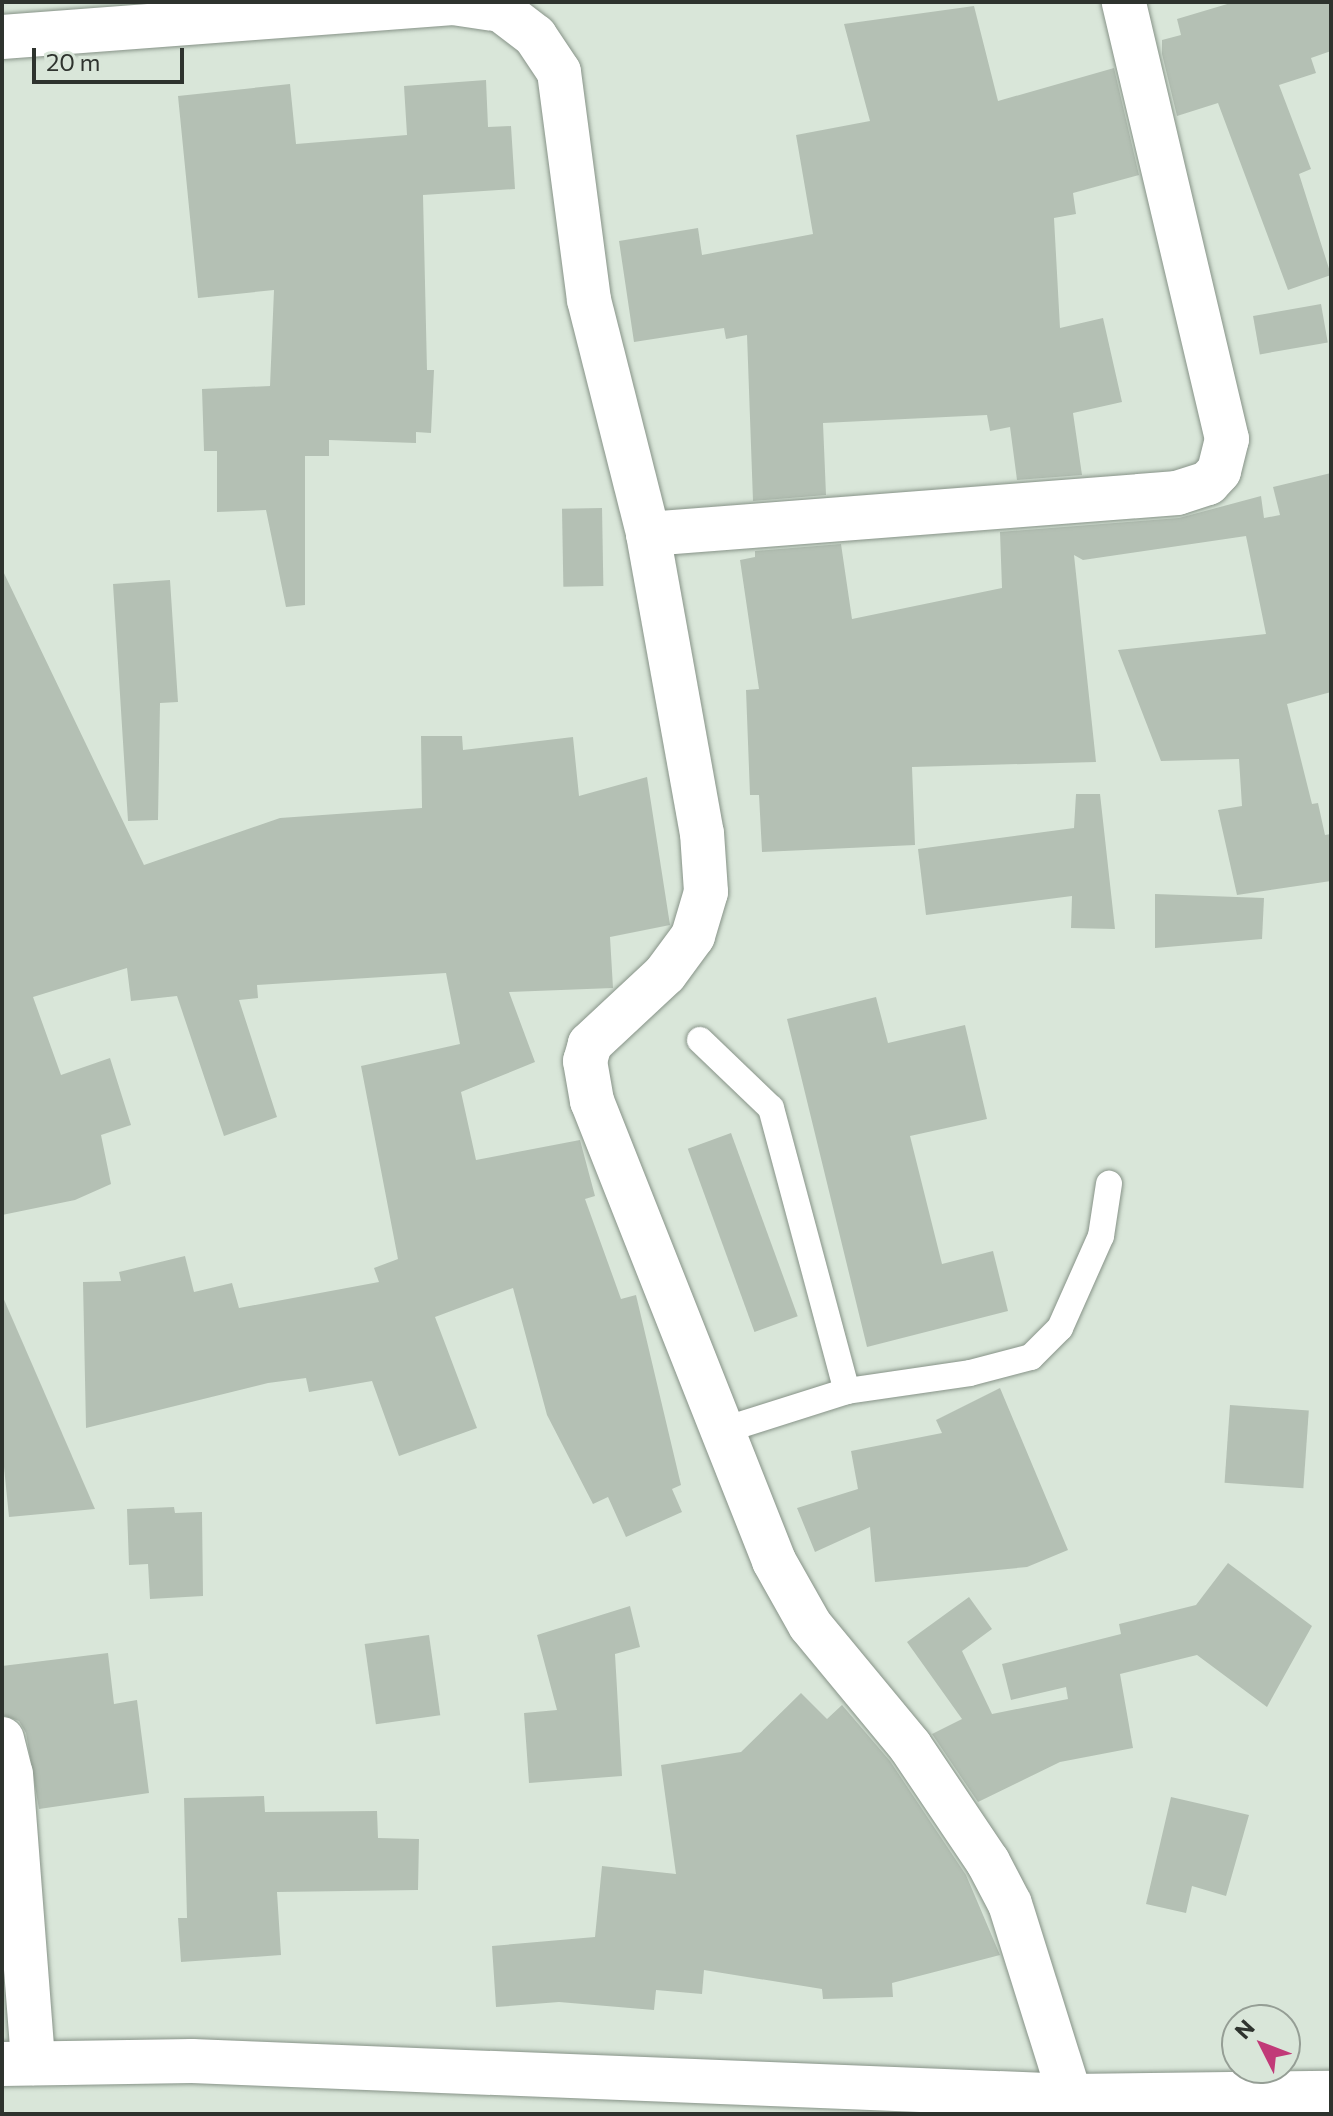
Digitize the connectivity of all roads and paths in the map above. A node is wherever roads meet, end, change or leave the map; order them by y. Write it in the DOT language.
graph roads {
  1 [pos="1124,2"];
  2 [pos="97,16"];
  3 [pos="2,37"];
  4 [pos="648,534"];
  5 [pos="700,1040"];
  6 [pos="1109,1184"];
  7 [pos="847,1391"];
  8 [pos="721,1431"];
  9 [pos="2,1739"];
  10 [pos="17,2064"];
  11 [pos="1331,2093"];
  12 [pos="1070,2096"];
  1 -- 4 [label="street"];
  2 -- 3 [label="street"];
  2 -- 4 [label="street"];
  4 -- 8 [label="street"];
  5 -- 7 [label="lane"];
  6 -- 7 [label="lane"];
  7 -- 8 [label="lane"];
  8 -- 12 [label="street"];
  9 -- 10 [label="street"];
  10 -- 12 [label="street"];
  11 -- 12 [label="street"];
}
